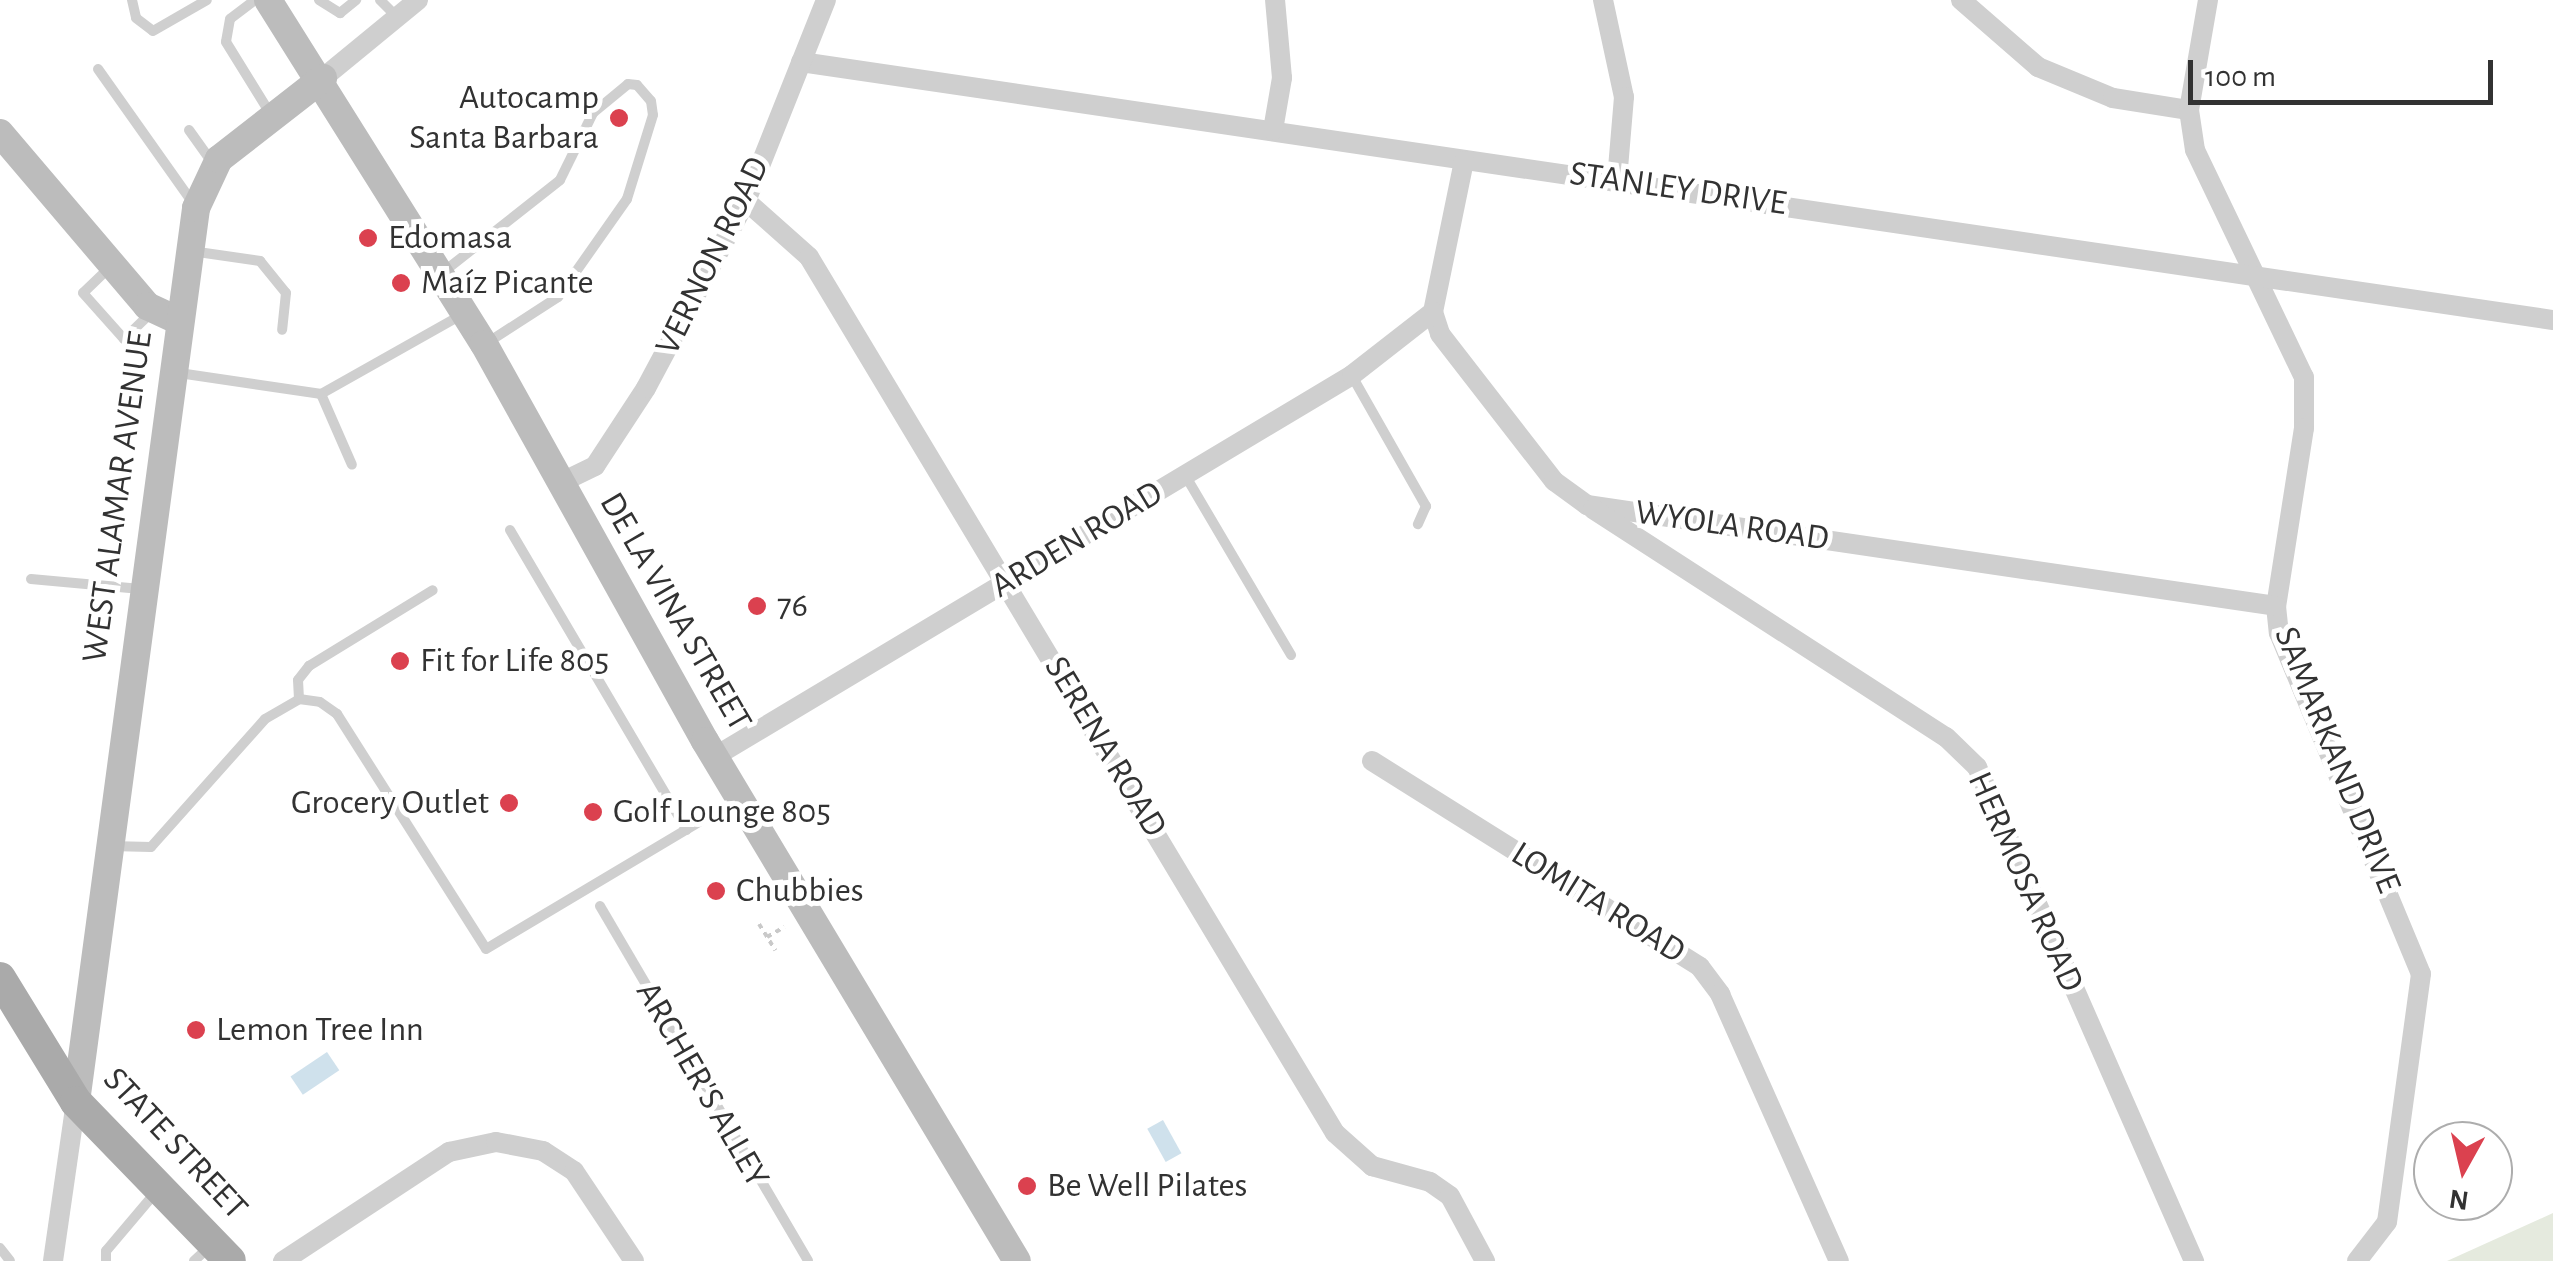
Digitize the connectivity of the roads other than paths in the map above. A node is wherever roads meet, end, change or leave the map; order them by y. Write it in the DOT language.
graph roads {
  1 [pos="132,0"];
  2 [pos="207,0"];
  3 [pos="319,0"];
  4 [pos="356,0"];
  5 [pos="380,0"];
  6 [pos="418,0"];
  7 [pos="826,0"];
  8 [pos="1276,0"];
  9 [pos="1603,0"];
  10 [pos="1961,0"];
  11 [pos="2208,0"];
  12 [pos="268,1"];
  13 [pos="398,18"];
  14 [pos="802,62"];
  15 [pos="98,69"];
  16 [pos="323,78"];
  17 [pos="2189,110"];
  18 [pos="272,116"];
  19 [pos="189,130"];
  20 [pos="1273,130"];
  21 [pos="0,133"];
  22 [pos="1464,161"];
  23 [pos="215,166"];
  24 [pos="1617,180"];
  25 [pos="746,201"];
  26 [pos="196,208"];
  27 [pos="190,250"];
  28 [pos="112,265"];
  29 [pos="442,274"];
  30 [pos="2262,278"];
  31 [pos="153,311"];
  32 [pos="1433,312"];
  33 [pos="464,314"];
  34 [pos="2553,320"];
  35 [pos="180,321"];
  36 [pos="282,330"];
  37 [pos="484,344"];
  38 [pos="173,372"];
  39 [pos="1352,375"];
  40 [pos="321,394"];
  41 [pos="352,465"];
  42 [pos="1184,474"];
  43 [pos="560,484"];
  44 [pos="1588,504"];
  45 [pos="1418,524"];
  46 [pos="510,530"];
  47 [pos="31,579"];
  48 [pos="1008,583"];
  49 [pos="142,589"];
  50 [pos="434,590"];
  51 [pos="2276,606"];
  52 [pos="1291,655"];
  53 [pos="299,699"];
  54 [pos="714,757"];
  55 [pos="1372,762"];
  56 [pos="739,798"];
  57 [pos="687,830"];
  58 [pos="110,833"];
  59 [pos="600,906"];
  60 [pos="0,978"];
  61 [pos="76,1102"];
  62 [pos="156,1192"];
  63 [pos="0,1248"];
  64 [pos="212,1255"];
  65 [pos="10,1261"];
  66 [pos="53,1261"];
  67 [pos="106,1261"];
  68 [pos="283,1261"];
  69 [pos="634,1261"];
  70 [pos="808,1261"];
  71 [pos="1017,1261"];
  72 [pos="1485,1261"];
  73 [pos="1839,1261"];
  74 [pos="2194,1261"];
  75 [pos="2357,1261"];
  1 -- 2 [label="lane"];
  3 -- 4 [label="lane"];
  5 -- 13 [label="lane"];
  6 -- 13 [label="street, WEST ALAMAR AVENUE"];
  7 -- 14 [label="street, VERNON ROAD"];
  8 -- 20 [label="street"];
  9 -- 24 [label="street"];
  10 -- 17 [label="street"];
  11 -- 17 [label="street"];
  12 -- 16 [label="street, DE LA VINA STREET"];
  12 -- 18 [label="lane"];
  13 -- 16 [label="street, WEST ALAMAR AVENUE"];
  14 -- 20 [label="street, STANLEY DRIVE"];
  14 -- 25 [label="street, VERNON ROAD"];
  15 -- 26 [label="lane"];
  16 -- 18 [label="street, WEST ALAMAR AVENUE"];
  16 -- 29 [label="street, DE LA VINA STREET"];
  17 -- 30 [label="street, SAMARKAND DRIVE"];
  18 -- 23 [label="street, WEST ALAMAR AVENUE"];
  19 -- 23 [label="lane"];
  20 -- 22 [label="street, STANLEY DRIVE"];
  21 -- 28 [label="street"];
  22 -- 24 [label="street, STANLEY DRIVE"];
  22 -- 32 [label="street"];
  23 -- 26 [label="street, WEST ALAMAR AVENUE"];
  24 -- 30 [label="street, STANLEY DRIVE"];
  25 -- 43 [label="street, VERNON ROAD"];
  25 -- 48 [label="street, SERENA ROAD"];
  26 -- 27 [label="street, WEST ALAMAR AVENUE"];
  27 -- 35 [label="street, WEST ALAMAR AVENUE"];
  27 -- 36 [label="lane"];
  28 -- 31 [label="street"];
  28 -- 31 [label="lane"];
  29 -- 33 [label="street, DE LA VINA STREET"];
  29 -- 37 [label="lane"];
  30 -- 34 [label="street, STANLEY DRIVE"];
  30 -- 51 [label="street, SAMARKAND DRIVE"];
  31 -- 35 [label="street"];
  32 -- 39 [label="street, ARDEN ROAD"];
  32 -- 44 [label="street, WYOLA ROAD"];
  33 -- 37 [label="street, DE LA VINA STREET"];
  33 -- 40 [label="lane"];
  35 -- 38 [label="street, WEST ALAMAR AVENUE"];
  37 -- 43 [label="street, DE LA VINA STREET"];
  38 -- 40 [label="lane"];
  38 -- 49 [label="street, WEST ALAMAR AVENUE"];
  39 -- 42 [label="street, ARDEN ROAD"];
  39 -- 45 [label="lane"];
  40 -- 41 [label="lane"];
  42 -- 48 [label="street, ARDEN ROAD"];
  42 -- 52 [label="lane"];
  43 -- 54 [label="street, DE LA VINA STREET"];
  44 -- 51 [label="street, WYOLA ROAD"];
  44 -- 74 [label="street, HERMOSA ROAD"];
  46 -- 57 [label="lane"];
  47 -- 49 [label="lane"];
  48 -- 54 [label="street, ARDEN ROAD"];
  48 -- 72 [label="street, SERENA ROAD"];
  49 -- 58 [label="street, WEST ALAMAR AVENUE"];
  50 -- 53 [label="lane"];
  51 -- 75 [label="street, SAMARKAND DRIVE"];
  53 -- 57 [label="lane"];
  53 -- 58 [label="lane"];
  54 -- 56 [label="street, DE LA VINA STREET"];
  55 -- 73 [label="street, LOMITA ROAD"];
  56 -- 57 [label="lane"];
  56 -- 71 [label="street, DE LA VINA STREET"];
  58 -- 61 [label="street, WEST ALAMAR AVENUE"];
  59 -- 70 [label="lane, ARCHER'S ALLEY"];
  60 -- 61 [label="main road, STATE STREET"];
  61 -- 62 [label="main road, STATE STREET"];
  61 -- 66 [label="street"];
  62 -- 64 [label="main road, STATE STREET"];
  62 -- 67 [label="lane"];
  63 -- 65 [label="lane"];
  68 -- 69 [label="street"];
}
